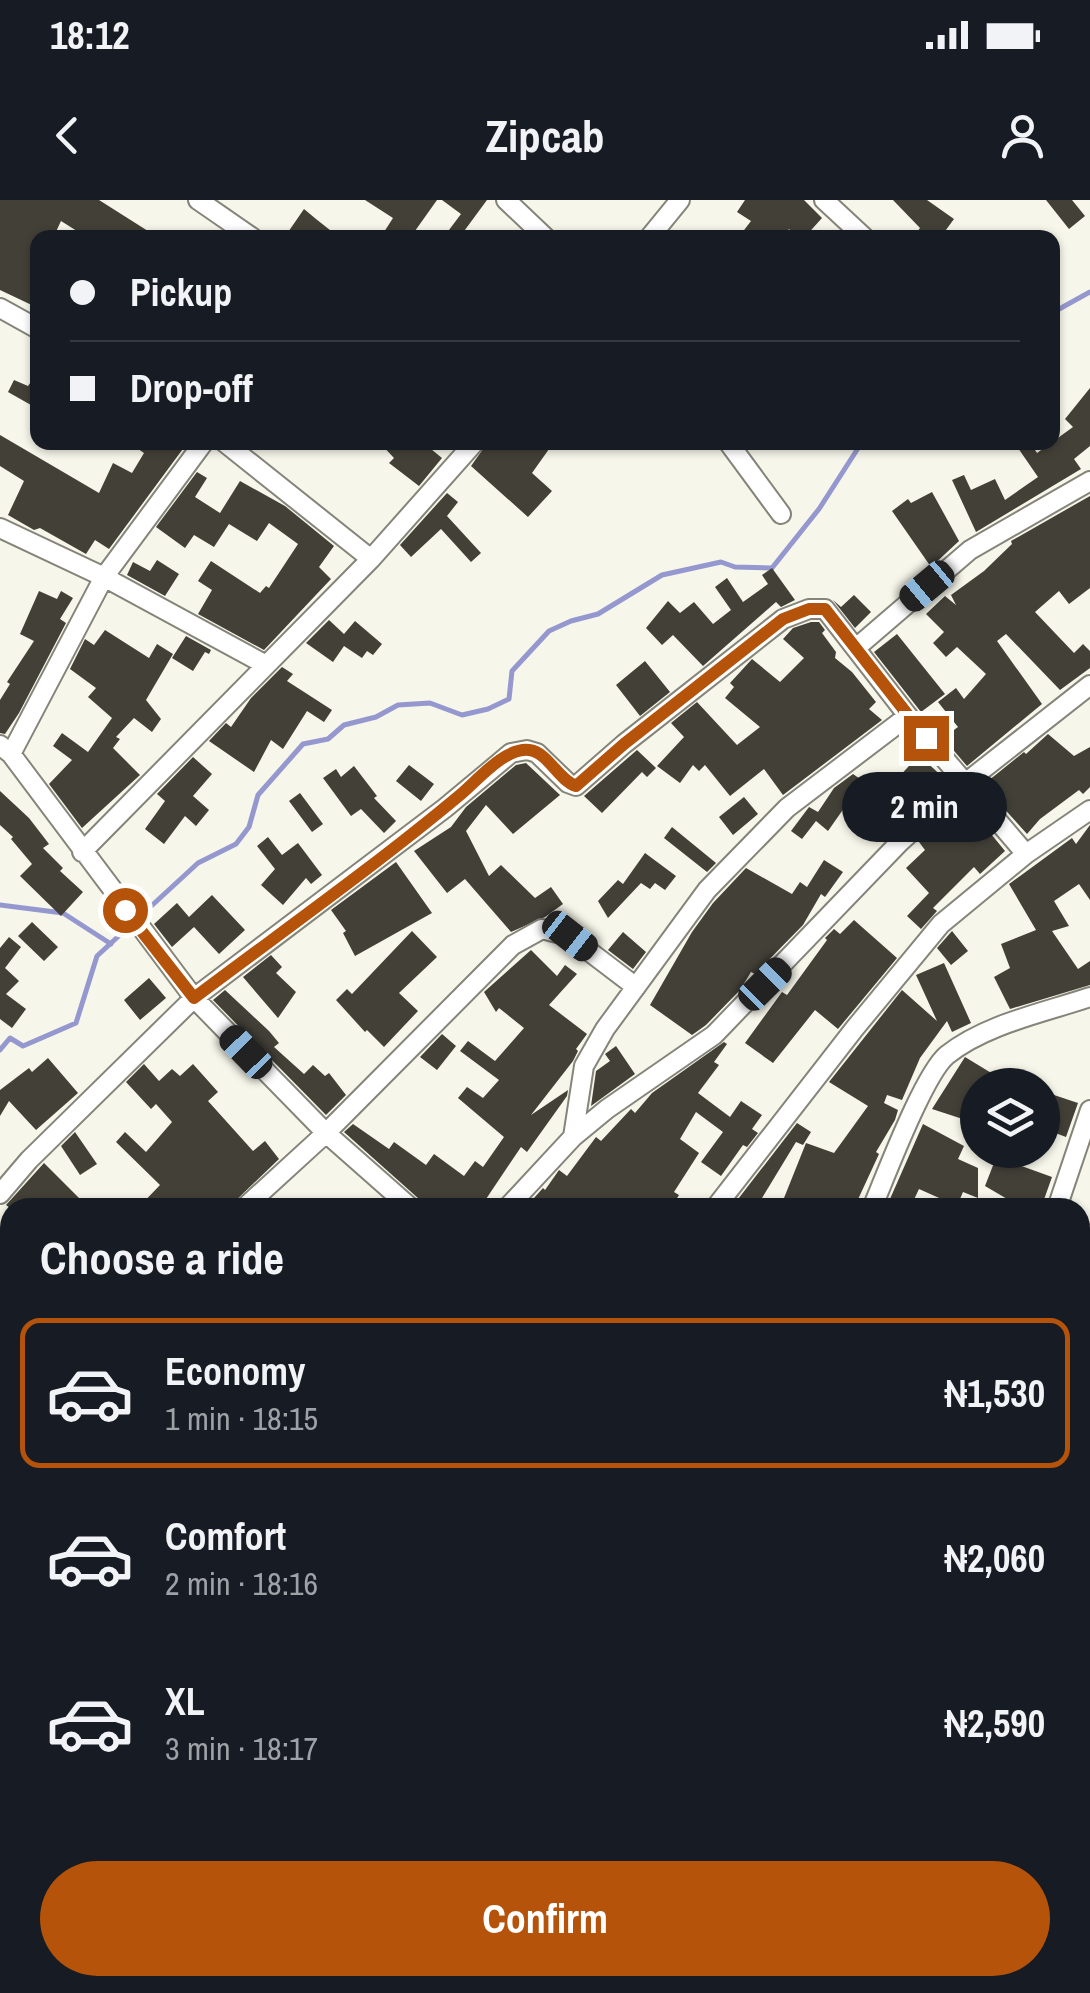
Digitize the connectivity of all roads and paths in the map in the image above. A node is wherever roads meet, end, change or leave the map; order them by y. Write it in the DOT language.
graph roads {
  1 [pos="198,200"];
  2 [pos="506,200"];
  3 [pos="680,200"];
  4 [pos="824,200"];
  5 [pos="241,230"];
  6 [pos="538,230"];
  7 [pos="656,230"];
  8 [pos="856,230"];
  9 [pos="0,308"];
  10 [pos="30,325"];
  11 [pos="198,450"];
  12 [pos="234,450"];
  13 [pos="468,450"];
  14 [pos="734,450"];
  15 [pos="1090,481"];
  16 [pos="781,514"];
  17 [pos="0,528"];
  18 [pos="371,559"];
  19 [pos="104,577"];
  20 [pos="856,648"];
  21 [pos="266,665"];
  22 [pos="1090,685"];
  23 [pos="908,716"];
  24 [pos="5,750"];
  25 [pos="964,784"];
  26 [pos="1090,810"];
  27 [pos="82,852"];
  28 [pos="1026,854"];
  29 [pos="636,987"];
  30 [pos="1090,997"];
  31 [pos="194,998"];
  32 [pos="1090,1110"];
  33 [pos="326,1133"];
  34 [pos="574,1137"];
  35 [pos="0,1194"];
  36 [pos="255,1198"];
  37 [pos="400,1198"];
  38 [pos="516,1198"];
  39 [pos="724,1198"];
  40 [pos="876,1198"];
  41 [pos="1060,1198"];
  1 -- 5 [label="street"];
  2 -- 6 [label="street"];
  3 -- 7 [label="street"];
  4 -- 8 [label="street"];
  9 -- 10 [label="street"];
  11 -- 19 [label="street"];
  12 -- 18 [label="street"];
  13 -- 18 [label="street"];
  14 -- 16 [label="street"];
  15 -- 20 [label="street"];
  17 -- 19 [label="street"];
  18 -- 21 [label="street"];
  19 -- 21 [label="street"];
  19 -- 24 [label="street"];
  20 -- 23 [label="street"];
  20 -- 31 [label="street"];
  21 -- 27 [label="street"];
  22 -- 25 [label="street"];
  23 -- 25 [label="street"];
  23 -- 29 [label="street"];
  24 -- 27 [label="street"];
  25 -- 28 [label="street"];
  25 -- 34 [label="street"];
  26 -- 28 [label="street"];
  27 -- 31 [label="street"];
  28 -- 39 [label="street"];
  29 -- 33 [label="street"];
  29 -- 34 [label="street"];
  30 -- 40 [label="street"];
  31 -- 33 [label="street"];
  31 -- 35 [label="street"];
  32 -- 41 [label="street"];
  33 -- 36 [label="street"];
  33 -- 37 [label="street"];
  34 -- 38 [label="street"];
}
